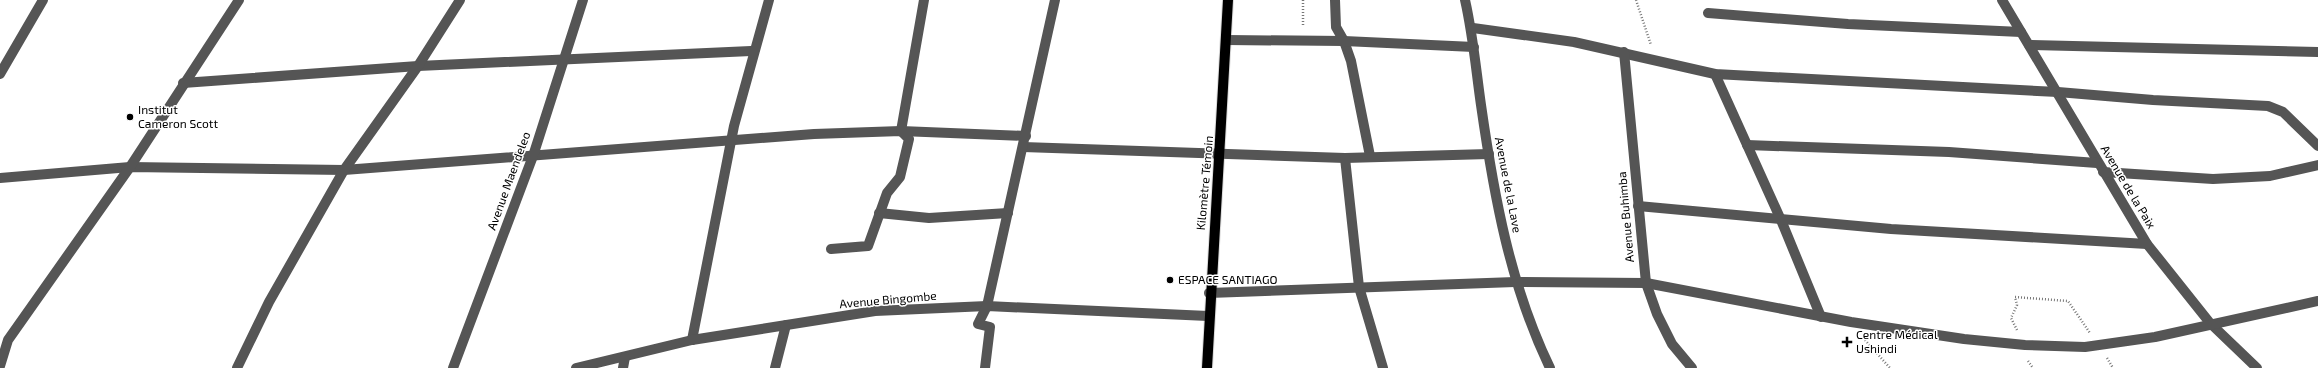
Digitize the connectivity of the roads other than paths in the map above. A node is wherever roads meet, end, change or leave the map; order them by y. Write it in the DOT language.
graph roads {
  1 [pos="43,0"];
  2 [pos="239,0"];
  3 [pos="460,0"];
  4 [pos="583,0"];
  5 [pos="769,0"];
  6 [pos="924,0"];
  7 [pos="1055,0"];
  8 [pos="1228,0"];
  9 [pos="1335,0"];
  10 [pos="1465,0"];
  11 [pos="2002,0"];
  12 [pos="1708,13"];
  13 [pos="1473,28"];
  14 [pos="2021,32"];
  15 [pos="1227,40"];
  16 [pos="1344,41"];
  17 [pos="2029,45"];
  18 [pos="1474,47"];
  19 [pos="751,51"];
  20 [pos="1624,52"];
  21 [pos="2318,52"];
  22 [pos="563,59"];
  23 [pos="418,66"];
  24 [pos="0,74"];
  25 [pos="1715,74"];
  26 [pos="183,83"];
  27 [pos="2058,92"];
  28 [pos="901,131"];
  29 [pos="1026,136"];
  30 [pos="731,139"];
  31 [pos="1747,145"];
  32 [pos="2318,146"];
  33 [pos="1023,147"];
  34 [pos="1220,154"];
  35 [pos="1489,154"];
  36 [pos="533,156"];
  37 [pos="1370,156"];
  38 [pos="1345,158"];
  39 [pos="2097,163"];
  40 [pos="2318,165"];
  41 [pos="130,167"];
  42 [pos="344,170"];
  43 [pos="2103,172"];
  44 [pos="0,178"];
  45 [pos="1638,206"];
  46 [pos="879,213"];
  47 [pos="1008,213"];
  48 [pos="1781,220"];
  49 [pos="2147,244"];
  50 [pos="831,249"];
  51 [pos="1515,282"];
  52 [pos="1646,283"];
  53 [pos="1360,287"];
  54 [pos="1209,293"];
  55 [pos="2318,301"];
  56 [pos="987,306"];
  57 [pos="1208,316"];
  58 [pos="1821,317"];
  59 [pos="2210,323"];
  60 [pos="786,325"];
  61 [pos="692,340"];
  62 [pos="624,363"];
  63 [pos="0,366"];
  64 [pos="237,368"];
  65 [pos="453,368"];
  66 [pos="576,368"];
  67 [pos="775,368"];
  68 [pos="985,368"];
  69 [pos="1207,368"];
  70 [pos="1383,368"];
  71 [pos="1550,368"];
  72 [pos="1692,368"];
  73 [pos="2257,368"];
  1 -- 24 [label="street"];
  2 -- 26 [label="street"];
  3 -- 23 [label="street"];
  4 -- 22 [label="street, Avenue Maendeleo"];
  5 -- 19 [label="street"];
  6 -- 28 [label="street"];
  7 -- 29 [label="street"];
  8 -- 15 [label="main road, Kilomètre Témoin"];
  9 -- 16 [label="street"];
  10 -- 13 [label="street, Avenue de la Lave"];
  11 -- 14 [label="street, Avenue de la Paix"];
  12 -- 14 [label="street"];
  13 -- 18 [label="street, Avenue de la Lave"];
  13 -- 20 [label="street"];
  14 -- 17 [label="street, Avenue de la Paix"];
  15 -- 16 [label="street"];
  15 -- 34 [label="main road, Kilomètre Témoin"];
  16 -- 18 [label="street"];
  16 -- 37 [label="street"];
  17 -- 21 [label="street"];
  17 -- 27 [label="street, Avenue de la Paix"];
  18 -- 35 [label="street, Avenue de la Lave"];
  19 -- 22 [label="street"];
  19 -- 30 [label="street"];
  20 -- 25 [label="street"];
  20 -- 45 [label="street, Avenue Buhimba"];
  22 -- 23 [label="street"];
  22 -- 36 [label="street, Avenue Maendeleo"];
  23 -- 26 [label="street"];
  23 -- 42 [label="street"];
  25 -- 27 [label="street"];
  25 -- 31 [label="street"];
  26 -- 41 [label="street"];
  27 -- 32 [label="street"];
  27 -- 39 [label="street, Avenue de la Paix"];
  28 -- 29 [label="street"];
  28 -- 30 [label="street"];
  28 -- 46 [label="street"];
  29 -- 33 [label="street"];
  30 -- 36 [label="street"];
  30 -- 61 [label="street"];
  31 -- 39 [label="street"];
  31 -- 48 [label="street"];
  33 -- 34 [label="street"];
  33 -- 47 [label="street"];
  34 -- 38 [label="street"];
  34 -- 54 [label="main road, Kilomètre Témoin"];
  35 -- 37 [label="street"];
  35 -- 51 [label="street, Avenue de la Lave"];
  36 -- 42 [label="street"];
  36 -- 65 [label="street, Avenue Maendeleo"];
  37 -- 38 [label="street"];
  38 -- 53 [label="street"];
  39 -- 43 [label="street, Avenue de la Paix"];
  40 -- 43 [label="street"];
  41 -- 42 [label="street"];
  41 -- 44 [label="street"];
  41 -- 63 [label="street"];
  42 -- 64 [label="street"];
  43 -- 49 [label="street, Avenue de la Paix"];
  45 -- 48 [label="street"];
  45 -- 52 [label="street, Avenue Buhimba"];
  46 -- 47 [label="street"];
  46 -- 50 [label="street"];
  47 -- 56 [label="street"];
  48 -- 49 [label="street"];
  48 -- 58 [label="street"];
  49 -- 59 [label="street, Avenue de la Paix"];
  51 -- 52 [label="street"];
  51 -- 53 [label="street"];
  51 -- 71 [label="street, Avenue de la Lave"];
  52 -- 58 [label="street"];
  52 -- 72 [label="street, Avenue Buhimba"];
  53 -- 54 [label="street"];
  53 -- 70 [label="street"];
  54 -- 57 [label="main road, Kilomètre Témoin"];
  55 -- 59 [label="street"];
  56 -- 57 [label="street, Avenue Bingombe"];
  56 -- 60 [label="street, Avenue Bingombe"];
  56 -- 68 [label="street"];
  57 -- 69 [label="main road, Kilomètre Témoin"];
  58 -- 59 [label="street"];
  59 -- 73 [label="street, Avenue de la Paix"];
  60 -- 61 [label="street, Avenue Bingombe"];
  60 -- 67 [label="street"];
  61 -- 62 [label="street, Avenue Bingombe"];
  62 -- 66 [label="street, Avenue Bingombe"];
}
